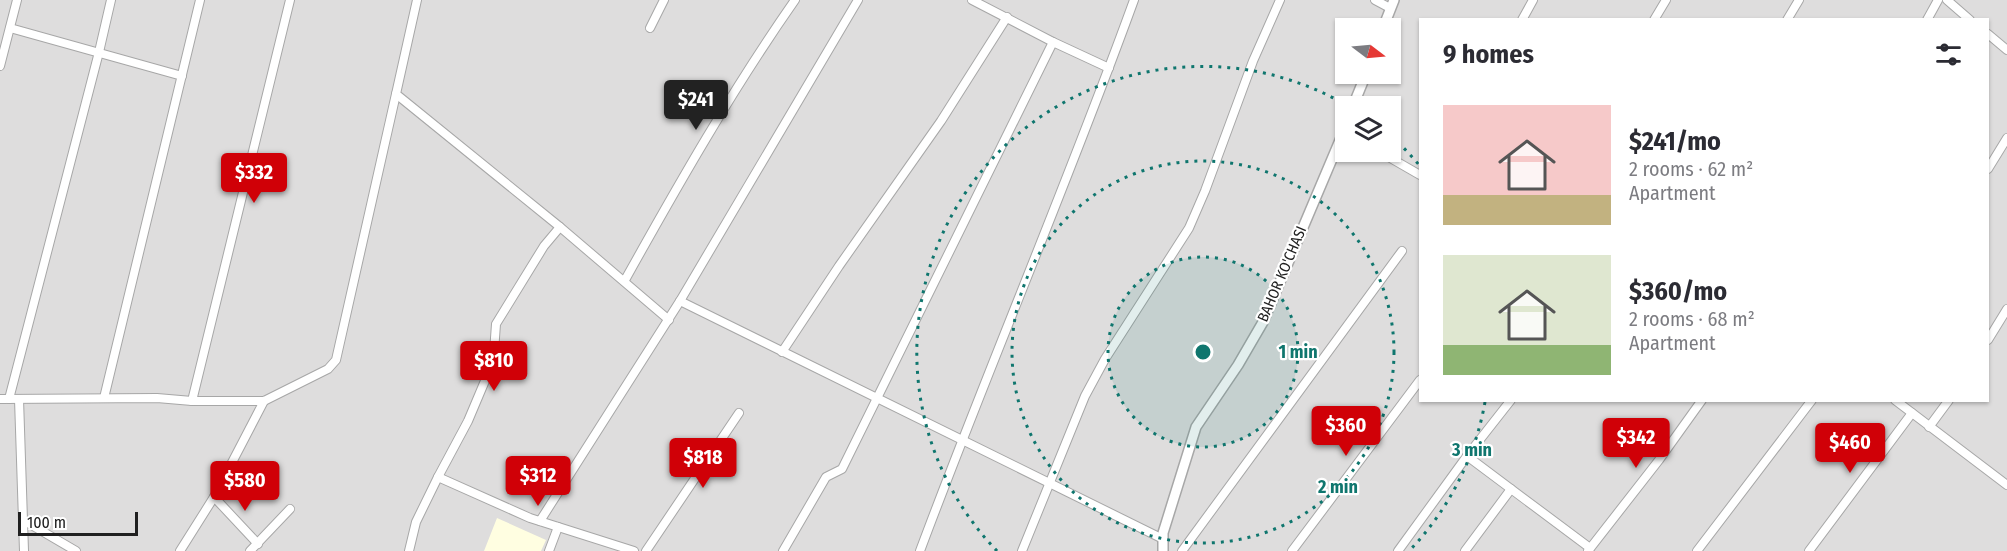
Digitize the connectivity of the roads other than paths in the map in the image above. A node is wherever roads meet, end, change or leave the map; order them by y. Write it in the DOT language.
graph roads {
  1 [pos="17,0"];
  2 [pos="111,0"];
  3 [pos="200,0"];
  4 [pos="290,0"];
  5 [pos="417,0"];
  6 [pos="664,0"];
  7 [pos="795,0"];
  8 [pos="858,0"];
  9 [pos="972,0"];
  10 [pos="1134,0"];
  11 [pos="1280,0"];
  12 [pos="1375,0"];
  13 [pos="1533,0"];
  14 [pos="1666,0"];
  15 [pos="1799,0"];
  16 [pos="1938,0"];
  17 [pos="1947,0"];
  18 [pos="1392,4"];
  19 [pos="1007,17"];
  20 [pos="1523,18"];
  21 [pos="1655,18"];
  22 [pos="1788,18"];
  23 [pos="1928,18"];
  24 [pos="1968,18"];
  25 [pos="10,28"];
  26 [pos="650,28"];
  27 [pos="1989,35"];
  28 [pos="1053,42"];
  29 [pos="2007,50"];
  30 [pos="99,52"];
  31 [pos="0,66"];
  32 [pos="1109,68"];
  33 [pos="182,76"];
  34 [pos="396,94"];
  35 [pos="2007,138"];
  36 [pos="1335,153"];
  37 [pos="1397,162"];
  38 [pos="1989,167"];
  39 [pos="1419,174"];
  40 [pos="560,227"];
  41 [pos="1402,251"];
  42 [pos="625,280"];
  43 [pos="680,301"];
  44 [pos="2007,309"];
  45 [pos="669,320"];
  46 [pos="1989,338"];
  47 [pos="782,352"];
  48 [pos="1419,381"];
  49 [pos="104,398"];
  50 [pos="0,399"];
  51 [pos="9,399"];
  52 [pos="20,399"];
  53 [pos="876,399"];
  54 [pos="192,401"];
  55 [pos="264,401"];
  56 [pos="1509,402"];
  57 [pos="1701,402"];
  58 [pos="1810,402"];
  59 [pos="1898,402"];
  60 [pos="1948,402"];
  61 [pos="739,413"];
  62 [pos="1912,413"];
  63 [pos="1929,427"];
  64 [pos="961,440"];
  65 [pos="1467,456"];
  66 [pos="438,477"];
  67 [pos="1050,484"];
  68 [pos="2007,485"];
  69 [pos="1511,489"];
  70 [pos="214,497"];
  71 [pos="290,509"];
  72 [pos="23,520"];
  73 [pos="540,521"];
  74 [pos="558,527"];
  75 [pos="1163,539"];
  76 [pos="258,544"];
  77 [pos="1589,550"];
  78 [pos="24,551"];
  79 [pos="76,551"];
  80 [pos="180,551"];
  81 [pos="250,551"];
  82 [pos="409,551"];
  83 [pos="549,551"];
  84 [pos="633,551"];
  85 [pos="646,551"];
  86 [pos="783,551"];
  87 [pos="920,551"];
  88 [pos="1022,551"];
  89 [pos="1163,551"];
  90 [pos="1182,551"];
  91 [pos="1292,551"];
  92 [pos="1398,551"];
  93 [pos="1465,551"];
  94 [pos="1697,551"];
  95 [pos="1809,551"];
  1 -- 25 [label="street"];
  2 -- 30 [label="street"];
  3 -- 33 [label="street"];
  4 -- 54 [label="street"];
  5 -- 34 [label="street"];
  6 -- 26 [label="street"];
  7 -- 42 [label="street"];
  8 -- 43 [label="street"];
  9 -- 19 [label="street"];
  10 -- 32 [label="street"];
  11 -- 67 [label="street"];
  12 -- 18 [label="street"];
  13 -- 20 [label="street"];
  14 -- 21 [label="street"];
  15 -- 22 [label="street"];
  16 -- 23 [label="street"];
  17 -- 24 [label="street"];
  19 -- 28 [label="street"];
  19 -- 47 [label="street"];
  25 -- 30 [label="street"];
  25 -- 31 [label="street"];
  27 -- 29 [label="street"];
  28 -- 32 [label="street"];
  28 -- 53 [label="street"];
  30 -- 33 [label="street"];
  30 -- 51 [label="street"];
  32 -- 64 [label="street"];
  33 -- 49 [label="street"];
  34 -- 40 [label="street"];
  34 -- 55 [label="street"];
  35 -- 38 [label="street"];
  36 -- 75 [label="street, BAHOR KO'CHASI"];
  37 -- 39 [label="street"];
  40 -- 42 [label="street"];
  40 -- 66 [label="street"];
  41 -- 90 [label="street"];
  42 -- 45 [label="street"];
  43 -- 45 [label="street"];
  43 -- 47 [label="street"];
  44 -- 46 [label="street"];
  45 -- 73 [label="street"];
  47 -- 53 [label="street"];
  48 -- 91 [label="street"];
  49 -- 52 [label="street"];
  49 -- 54 [label="street"];
  50 -- 51 [label="street"];
  51 -- 52 [label="street"];
  52 -- 72 [label="street"];
  53 -- 64 [label="street"];
  53 -- 86 [label="street"];
  54 -- 55 [label="street"];
  55 -- 70 [label="street"];
  56 -- 65 [label="street"];
  57 -- 77 [label="street"];
  58 -- 94 [label="street"];
  59 -- 62 [label="street"];
  60 -- 63 [label="street"];
  61 -- 85 [label="street"];
  62 -- 63 [label="street"];
  62 -- 95 [label="street"];
  63 -- 68 [label="street"];
  64 -- 67 [label="street"];
  64 -- 87 [label="street"];
  65 -- 69 [label="street"];
  65 -- 92 [label="street"];
  66 -- 73 [label="street"];
  66 -- 82 [label="street"];
  67 -- 75 [label="street"];
  67 -- 88 [label="street"];
  69 -- 77 [label="street"];
  69 -- 93 [label="street"];
  70 -- 76 [label="street"];
  70 -- 80 [label="street"];
  71 -- 76 [label="street"];
  72 -- 78 [label="street"];
  72 -- 79 [label="street"];
  73 -- 74 [label="street"];
  74 -- 83 [label="street"];
  74 -- 84 [label="street"];
  75 -- 89 [label="street, BAHOR KO'CHASI"];
  76 -- 81 [label="street"];
}
